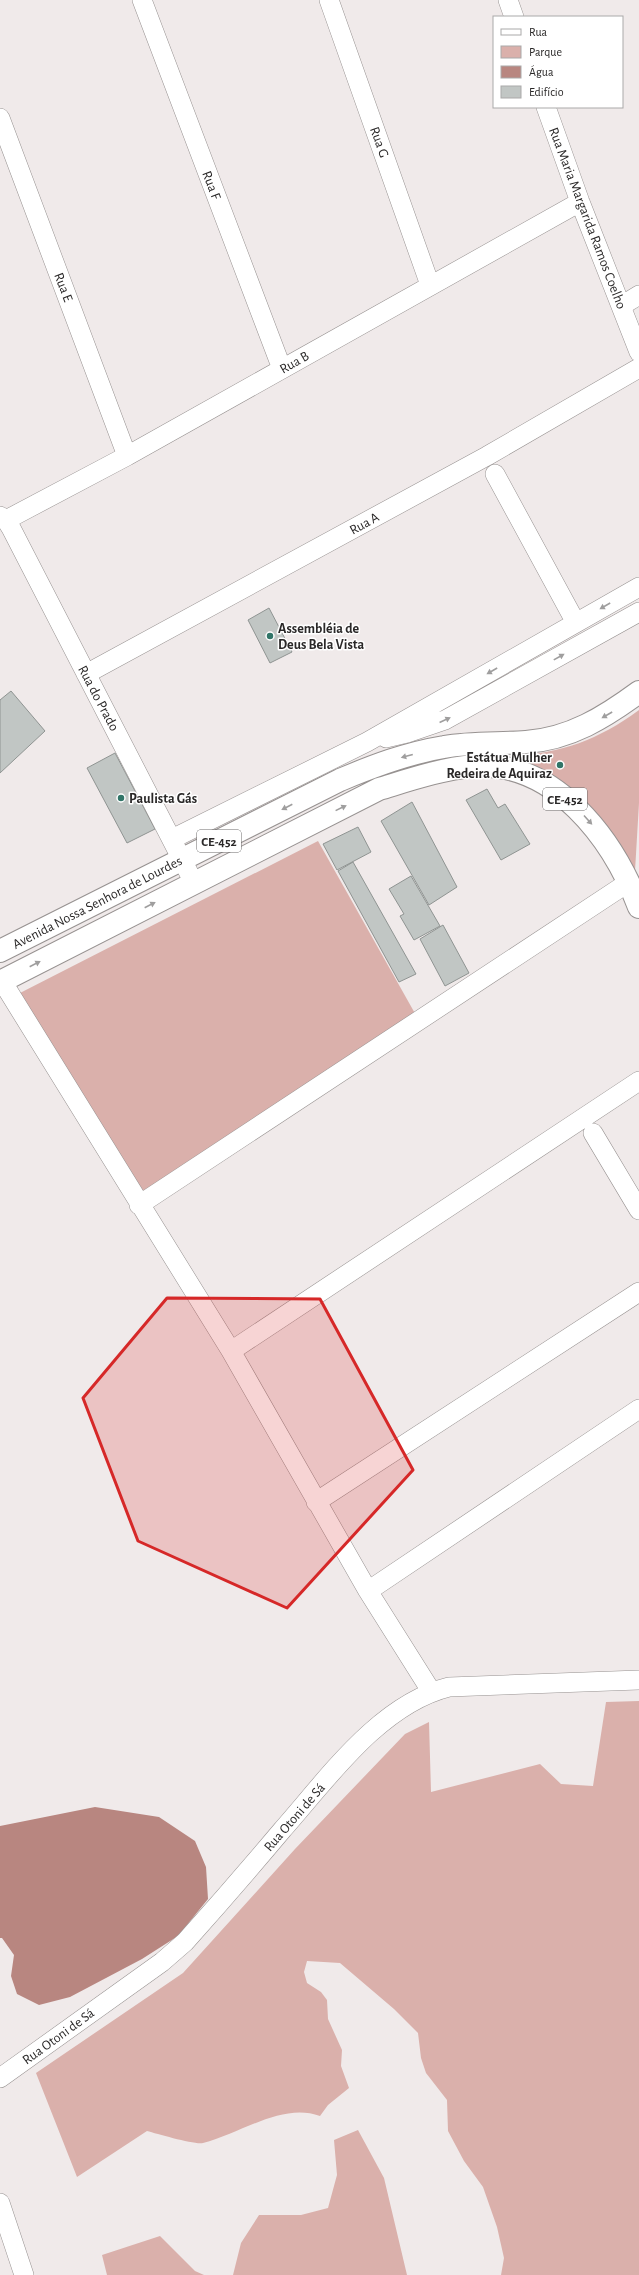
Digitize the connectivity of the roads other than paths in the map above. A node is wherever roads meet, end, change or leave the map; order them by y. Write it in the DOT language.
graph roads {
  1 [pos="142,0"];
  2 [pos="329,0"];
  3 [pos="508,0"];
  4 [pos="514,16"];
  5 [pos="546,108"];
  6 [pos="0,118"];
  7 [pos="580,202"];
  8 [pos="430,284"];
  9 [pos="639,295"];
  10 [pos="621,306"];
  11 [pos="639,352"];
  12 [pos="639,368"];
  13 [pos="282,369"];
  14 [pos="127,456"];
  15 [pos="495,474"];
  16 [pos="3,518"];
  17 [pos="639,587"];
  18 [pos="639,612"];
  19 [pos="576,623"];
  20 [pos="86,674"];
  21 [pos="639,692"];
  22 [pos="367,742"];
  23 [pos="172,839"];
  24 [pos="182,860"];
  25 [pos="629,882"];
  26 [pos="194,883"];
  27 [pos="639,907"];
  28 [pos="0,950"];
  29 [pos="1,981"];
  30 [pos="639,1081"];
  31 [pos="593,1133"];
  32 [pos="140,1205"];
  33 [pos="639,1210"];
  34 [pos="639,1292"];
  35 [pos="231,1351"];
  36 [pos="639,1409"];
  37 [pos="316,1502"];
  38 [pos="368,1591"];
  39 [pos="639,1680"];
  40 [pos="431,1691"];
  41 [pos="0,2078"];
  42 [pos="0,2203"];
  43 [pos="24,2275"];
  1 -- 13 [label="street, Rua F"];
  2 -- 8 [label="street, Rua G"];
  3 -- 4 [label="street"];
  5 -- 7 [label="street, Rua Maria Margarida Ramos Coelho"];
  6 -- 14 [label="street, Rua E"];
  7 -- 8 [label="street, Rua B"];
  7 -- 10 [label="street, Rua Maria Margarida Ramos Coelho"];
  8 -- 13 [label="street, Rua B"];
  9 -- 10 [label="street"];
  10 -- 11 [label="street, Rua Maria Margarida Ramos Coelho"];
  12 -- 20 [label="street, Rua A"];
  13 -- 14 [label="street, Rua B"];
  14 -- 16 [label="street, Rua B"];
  15 -- 19 [label="street"];
  16 -- 20 [label="street, Rua do Prado"];
  17 -- 19 [label="street, one-way"];
  22 -- 18 [label="street, one-way"];
  19 -- 22 [label="street, one-way"];
  20 -- 23 [label="street, Rua do Prado"];
  21 -- 24 [label="main road, Avenida Nossa Senhora de Lourdes / CE-452, one-way"];
  22 -- 23 [label="street"];
  23 -- 24 [label="street, Rua do Prado"];
  24 -- 26 [label="street, Rua do Prado"];
  24 -- 28 [label="main road, Avenida Nossa Senhora de Lourdes / CE-452"];
  26 -- 25 [label="main road, Avenida Nossa Senhora de Lourdes / CE-452, one-way"];
  25 -- 27 [label="main road, CE-452"];
  25 -- 32 [label="street"];
  29 -- 26 [label="main road, Avenida Nossa Senhora de Lourdes / CE-452, one-way"];
  29 -- 32 [label="street"];
  30 -- 35 [label="street"];
  31 -- 33 [label="street"];
  32 -- 35 [label="street"];
  34 -- 37 [label="street"];
  35 -- 37 [label="street"];
  36 -- 38 [label="street"];
  37 -- 38 [label="street"];
  38 -- 40 [label="street"];
  39 -- 40 [label="street, Rua Otoni de Sá"];
  40 -- 41 [label="street, Rua Otoni de Sá"];
  42 -- 43 [label="street"];
}
